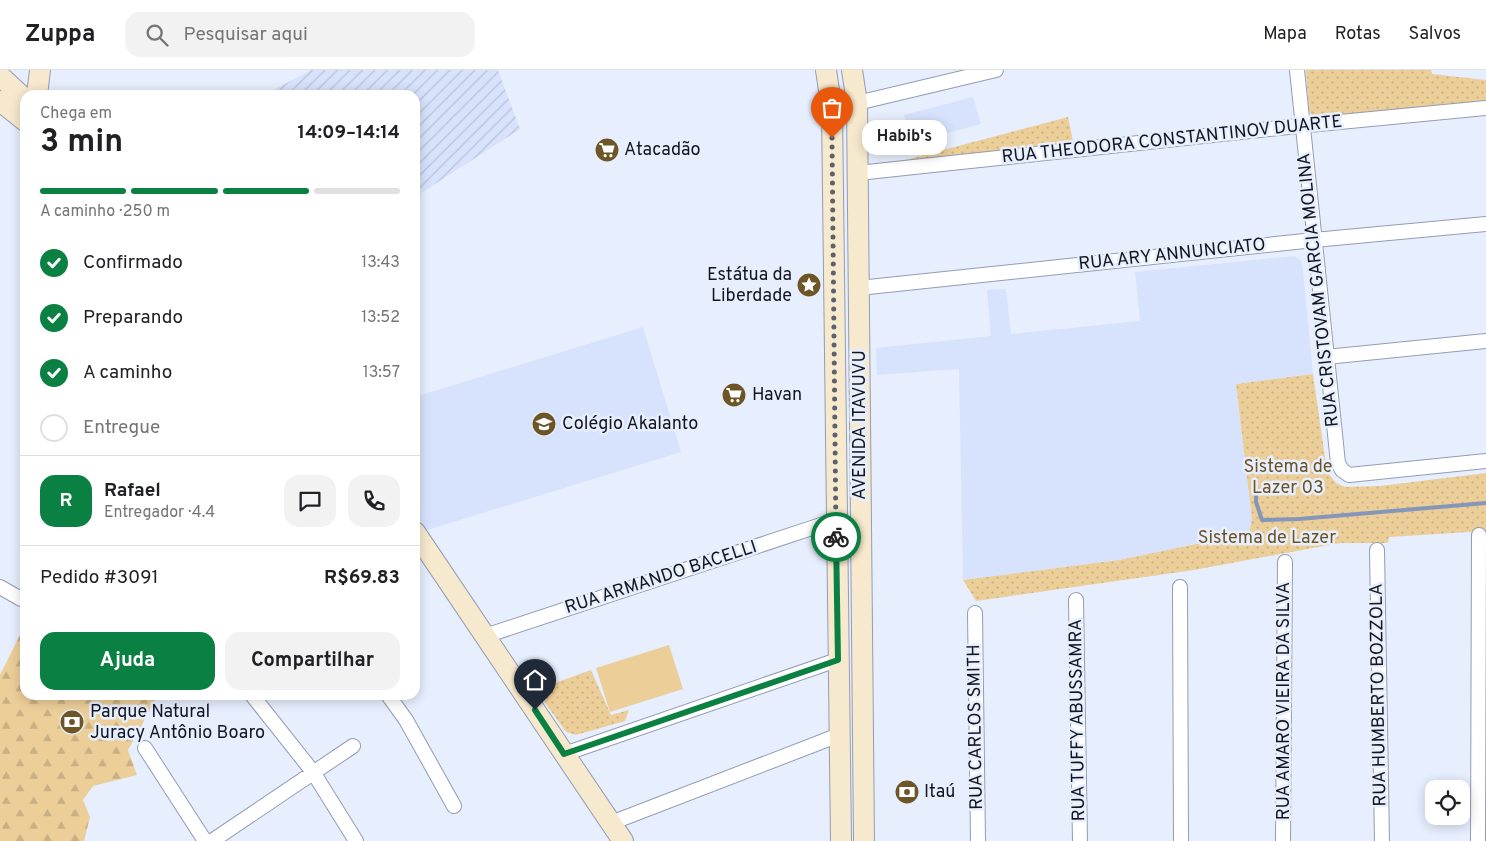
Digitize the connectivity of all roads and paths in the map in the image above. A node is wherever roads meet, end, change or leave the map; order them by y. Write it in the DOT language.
graph roads {
  1 [pos="40,70"];
  2 [pos="826,70"];
  3 [pos="852,70"];
  4 [pos="992,70"];
  5 [pos="1297,70"];
  6 [pos="2,88"];
  7 [pos="38,90"];
  8 [pos="20,97"];
  9 [pos="857,103"];
  10 [pos="1486,108"];
  11 [pos="20,114"];
  12 [pos="832,120"];
  13 [pos="1302,126"];
  14 [pos="858,173"];
  15 [pos="1486,224"];
  16 [pos="1314,240"];
  17 [pos="833,263"];
  18 [pos="859,288"];
  19 [pos="1486,341"];
  20 [pos="1326,357"];
  21 [pos="1486,461"];
  22 [pos="836,520"];
  23 [pos="1479,535"];
  24 [pos="420,539"];
  25 [pos="1377,550"];
  26 [pos="1285,562"];
  27 [pos="0,587"];
  28 [pos="1180,587"];
  29 [pos="20,597"];
  30 [pos="1076,600"];
  31 [pos="975,613"];
  32 [pos="485,636"];
  33 [pos="838,660"];
  34 [pos="256,700"];
  35 [pos="392,700"];
  36 [pos="862,702"];
  37 [pos="839,735"];
  38 [pos="353,746"];
  39 [pos="145,748"];
  40 [pos="564,754"];
  41 [pos="1482,769"];
  42 [pos="313,772"];
  43 [pos="454,806"];
  44 [pos="611,823"];
  45 [pos="205,841"];
  46 [pos="212,841"];
  47 [pos="356,841"];
  48 [pos="623,841"];
  49 [pos="840,841"];
  50 [pos="864,841"];
  51 [pos="978,841"];
  52 [pos="1080,841"];
  53 [pos="1181,841"];
  54 [pos="1283,841"];
  55 [pos="1382,841"];
  56 [pos="1478,841"];
  1 -- 7 [label="main road"];
  2 -- 12 [label="main road, AVENIDA ITAVUVU"];
  3 -- 9 [label="main road, AVENIDA ITAVUVU"];
  4 -- 9 [label="street"];
  5 -- 13 [label="street, RUA CRISTOVAM GARCIA MOLINA"];
  6 -- 8 [label="main road"];
  6 -- 11 [label="main road"];
  9 -- 12 [label="main road"];
  9 -- 14 [label="main road, AVENIDA ITAVUVU"];
  10 -- 13 [label="street, RUA THEODORA CONSTANTINOV DUARTE"];
  12 -- 17 [label="main road, AVENIDA ITAVUVU"];
  13 -- 14 [label="street, RUA THEODORA CONSTANTINOV DUARTE"];
  13 -- 16 [label="street, RUA CRISTOVAM GARCIA MOLINA"];
  14 -- 18 [label="main road, AVENIDA ITAVUVU"];
  15 -- 16 [label="street, RUA ARY ANNUNCIATO"];
  16 -- 18 [label="street, RUA ARY ANNUNCIATO"];
  16 -- 20 [label="street, RUA CRISTOVAM GARCIA MOLINA"];
  17 -- 18 [label="main road"];
  17 -- 22 [label="main road, AVENIDA ITAVUVU"];
  18 -- 36 [label="main road, AVENIDA ITAVUVU"];
  19 -- 20 [label="street"];
  20 -- 21 [label="street, RUA CRISTOVAM GARCIA MOLINA"];
  22 -- 32 [label="street, RUA ARMANDO BACELLI"];
  22 -- 33 [label="main road, AVENIDA ITAVUVU"];
  23 -- 41 [label="street"];
  24 -- 32 [label="main road"];
  25 -- 55 [label="street, RUA HUMBERTO BOZZOLA"];
  26 -- 54 [label="street, RUA AMARO VIEIRA DA SILVA"];
  27 -- 29 [label="street"];
  28 -- 53 [label="street"];
  30 -- 52 [label="street, RUA TUFFY ABUSSAMRA"];
  31 -- 51 [label="street, RUA CARLOS SMITH"];
  32 -- 40 [label="main road"];
  33 -- 36 [label="main road"];
  33 -- 37 [label="main road, AVENIDA ITAVUVU"];
  33 -- 40 [label="street"];
  34 -- 42 [label="street"];
  35 -- 43 [label="street"];
  36 -- 50 [label="main road, AVENIDA ITAVUVU"];
  37 -- 44 [label="street"];
  37 -- 49 [label="main road, AVENIDA ITAVUVU"];
  38 -- 42 [label="street"];
  39 -- 45 [label="street"];
  40 -- 44 [label="main road"];
  41 -- 56 [label="street"];
  42 -- 46 [label="street"];
  42 -- 47 [label="street"];
  44 -- 48 [label="main road"];
}
